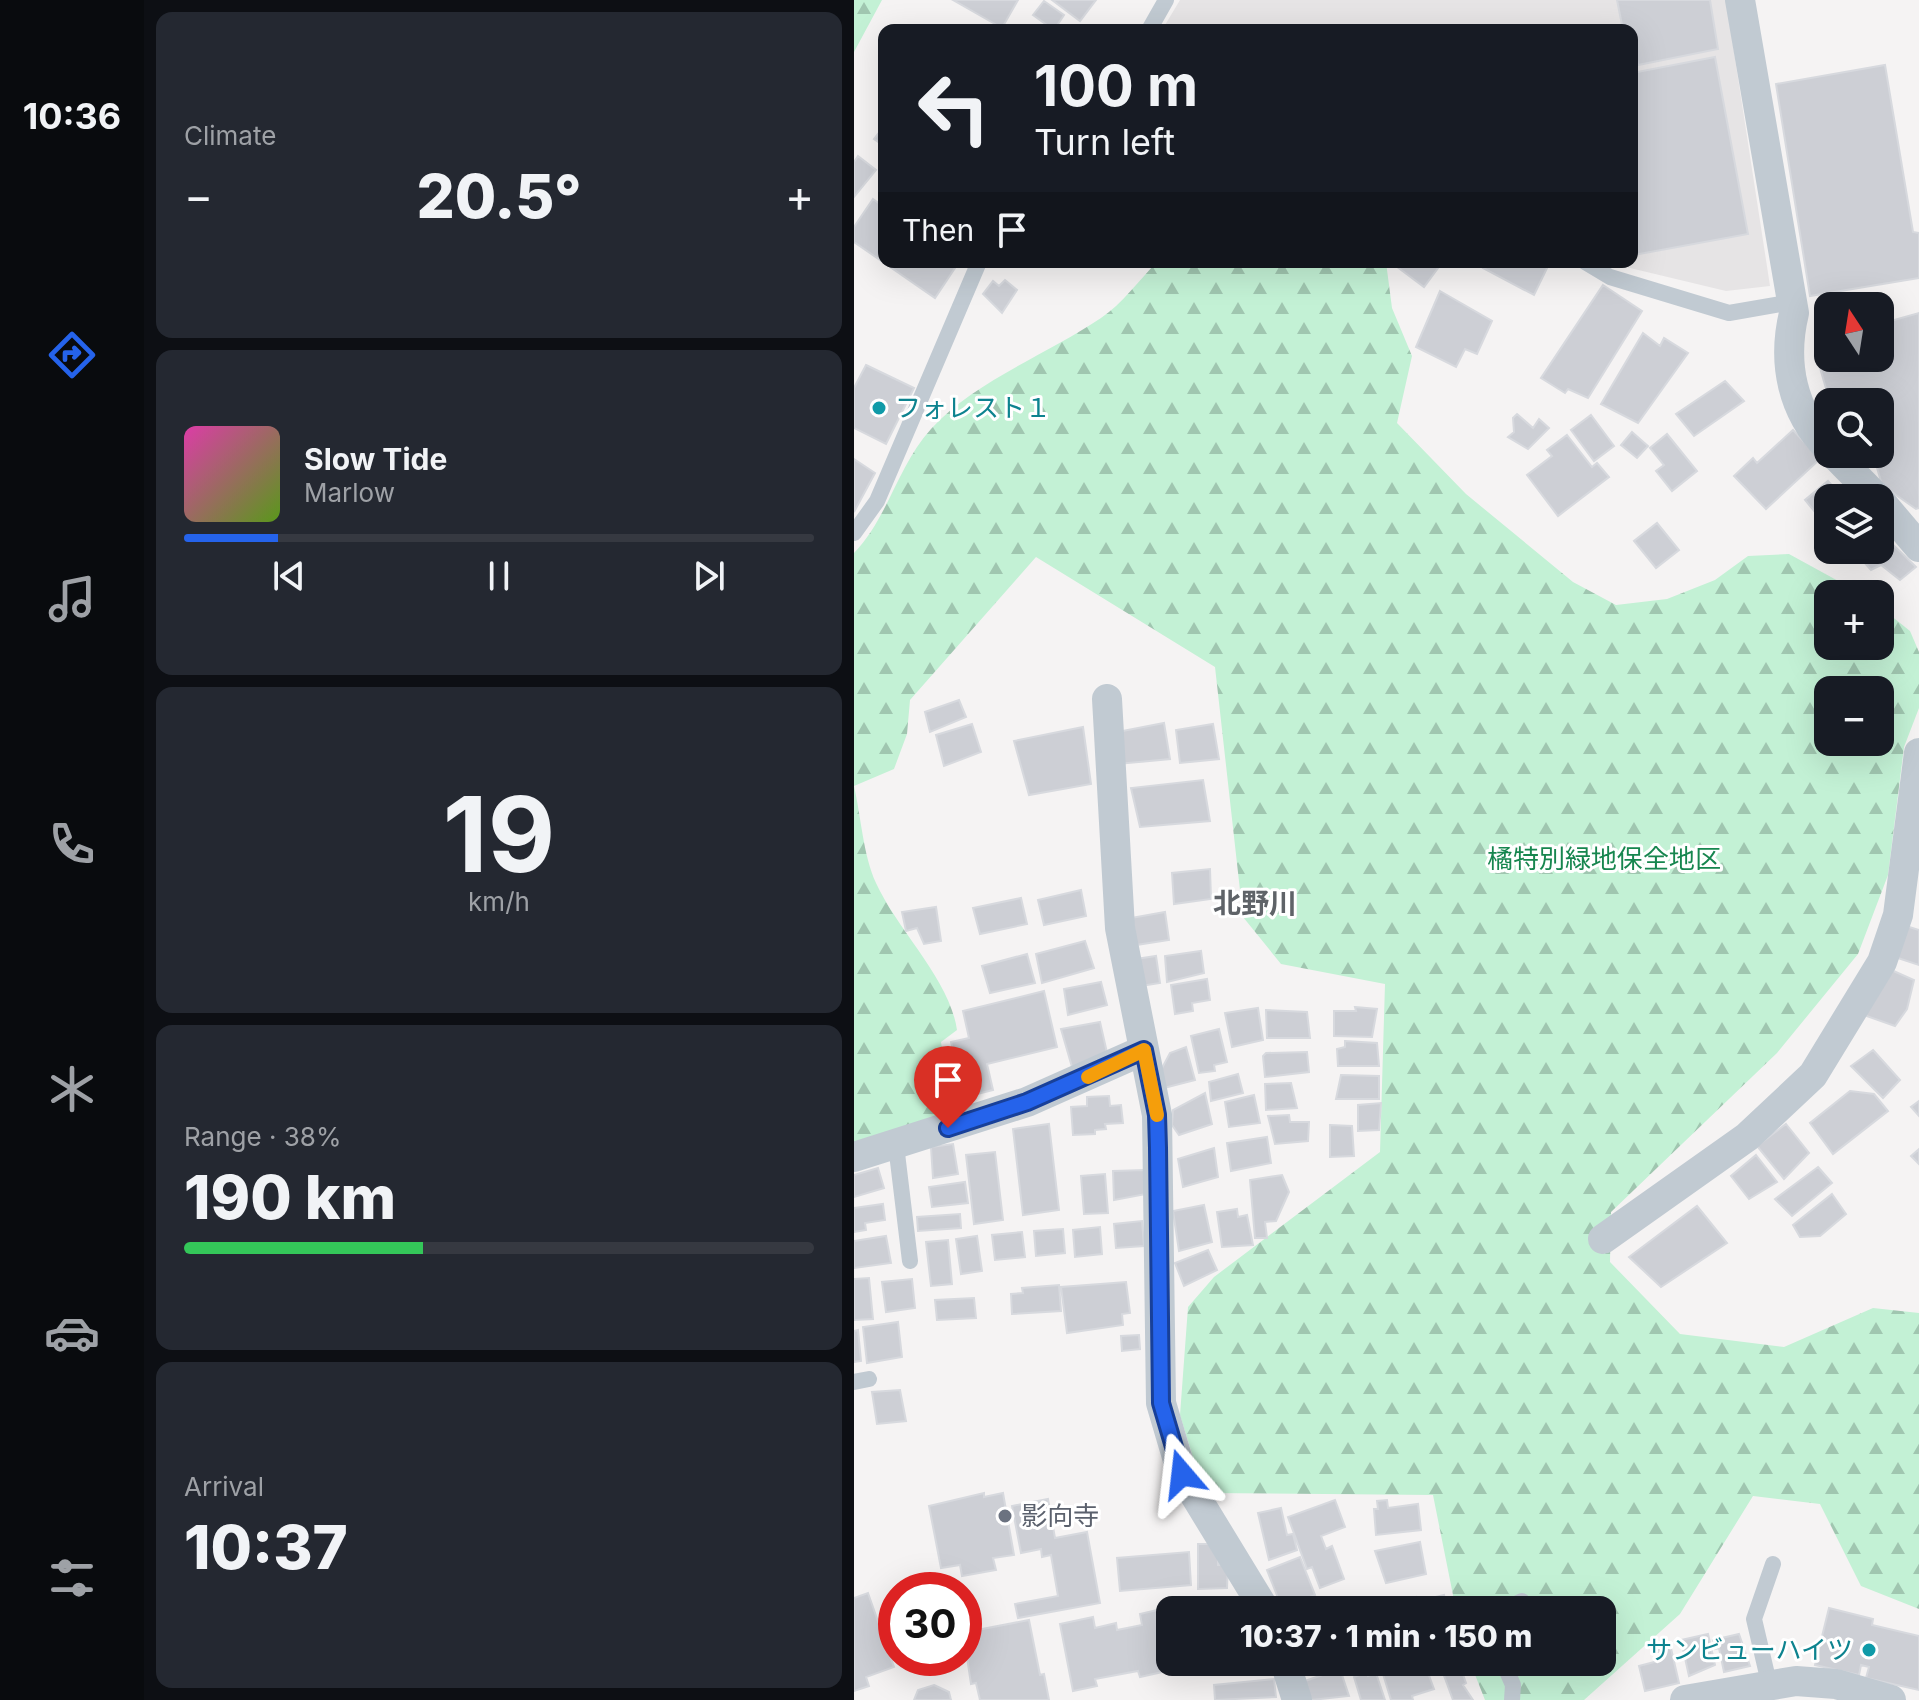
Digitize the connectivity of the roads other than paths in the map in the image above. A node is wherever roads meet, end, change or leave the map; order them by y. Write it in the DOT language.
graph roads {
  1 [pos="1166,0"];
  2 [pos="1740,0"];
  3 [pos="1152,24"];
  4 [pos="976,268"];
  5 [pos="1595,268"];
  6 [pos="1792,302"];
  7 [pos="1814,433"];
  8 [pos="1847,468"];
  9 [pos="1863,484"];
  10 [pos="1894,518"];
  11 [pos="854,533"];
  12 [pos="1919,547"];
  13 [pos="1107,699"];
  14 [pos="1919,753"];
  15 [pos="1915,809"];
  16 [pos="1144,1050"];
  17 [pos="896,1145"];
  18 [pos="854,1157"];
  19 [pos="1603,1239"];
  20 [pos="910,1261"];
  21 [pos="1773,1564"];
  22 [pos="1256,1596"];
  23 [pos="1289,1676"];
  24 [pos="1509,1676"];
  25 [pos="1788,1688"];
  26 [pos="1297,1700"];
  27 [pos="1512,1700"];
  28 [pos="1685,1700"];
  29 [pos="1891,1700"];
  1 -- 3 [label="lane"];
  2 -- 6 [label="street"];
  4 -- 11 [label="lane"];
  5 -- 6 [label="lane"];
  6 -- 7 [label="street"];
  8 -- 9 [label="street"];
  10 -- 12 [label="street"];
  13 -- 16 [label="street"];
  14 -- 15 [label="street"];
  15 -- 19 [label="street"];
  16 -- 17 [label="street"];
  16 -- 22 [label="street"];
  17 -- 18 [label="street"];
  17 -- 20 [label="lane"];
  21 -- 25 [label="lane"];
  23 -- 26 [label="street"];
  24 -- 27 [label="lane"];
  25 -- 28 [label="street"];
  25 -- 29 [label="street"];
}
